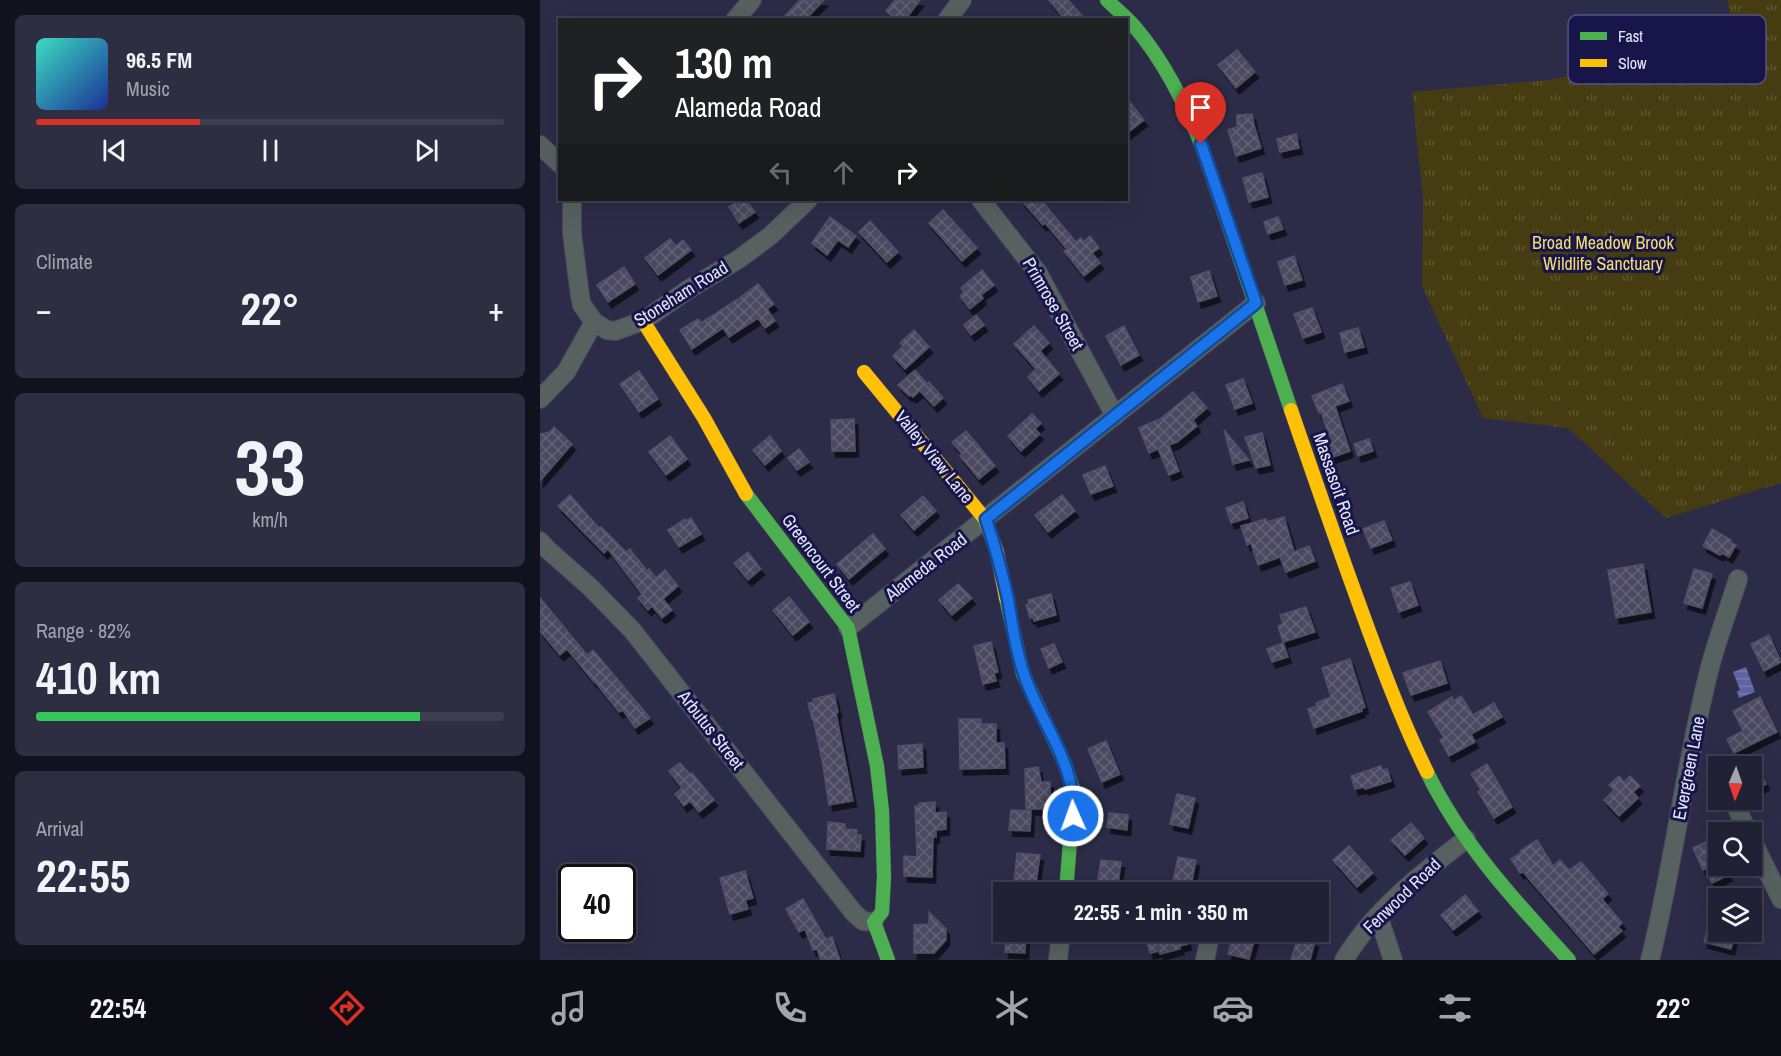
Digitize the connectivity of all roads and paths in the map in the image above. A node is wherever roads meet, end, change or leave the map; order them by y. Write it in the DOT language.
graph roads {
  1 [pos="752,0"];
  2 [pos="962,0"];
  3 [pos="1107,0"];
  4 [pos="737,18"];
  5 [pos="948,18"];
  6 [pos="1126,18"];
  7 [pos="1128,19"];
  8 [pos="540,145"];
  9 [pos="558,162"];
  10 [pos="572,201"];
  11 [pos="806,201"];
  12 [pos="982,201"];
  13 [pos="1256,303"];
  14 [pos="643,321"];
  15 [pos="594,322"];
  16 [pos="864,372"];
  17 [pos="540,399"];
  18 [pos="1115,416"];
  19 [pos="986,519"];
  20 [pos="540,541"];
  21 [pos="1738,579"];
  22 [pos="848,628"];
  23 [pos="1466,839"];
  24 [pos="1762,860"];
  25 [pos="1067,882"];
  26 [pos="1781,899"];
  27 [pos="1378,915"];
  28 [pos="874,922"];
  29 [pos="1060,942"];
  30 [pos="1209,942"];
  31 [pos="888,960"];
  32 [pos="1058,960"];
  33 [pos="1205,960"];
  34 [pos="1344,960"];
  35 [pos="1393,960"];
  36 [pos="1569,960"];
  37 [pos="1650,960"];
  1 -- 4 [label="street"];
  2 -- 5 [label="street"];
  3 -- 6 [label="street, Massasoit Road"];
  7 -- 13 [label="street, Massasoit Road"];
  8 -- 9 [label="street"];
  10 -- 15 [label="street"];
  11 -- 14 [label="street, Stoneham Road"];
  12 -- 18 [label="street, Primrose Street"];
  13 -- 18 [label="street, Alameda Road"];
  13 -- 23 [label="street, Massasoit Road"];
  14 -- 15 [label="street, Stoneham Road"];
  14 -- 22 [label="street, Greencourt Street"];
  15 -- 17 [label="street"];
  16 -- 19 [label="street, Valley View Lane"];
  18 -- 19 [label="street, Alameda Road"];
  19 -- 22 [label="street, Alameda Road"];
  19 -- 25 [label="street, Valley View Lane"];
  20 -- 28 [label="street, Arbutus Street"];
  21 -- 37 [label="street, Evergreen Lane"];
  22 -- 28 [label="street, Greencourt Street"];
  23 -- 27 [label="street, Fenwood Road"];
  23 -- 36 [label="street, Massasoit Road"];
  24 -- 26 [label="street"];
  27 -- 34 [label="street, Fenwood Road"];
  27 -- 35 [label="street"];
  28 -- 31 [label="street"];
  29 -- 32 [label="street"];
  30 -- 33 [label="street"];
}
